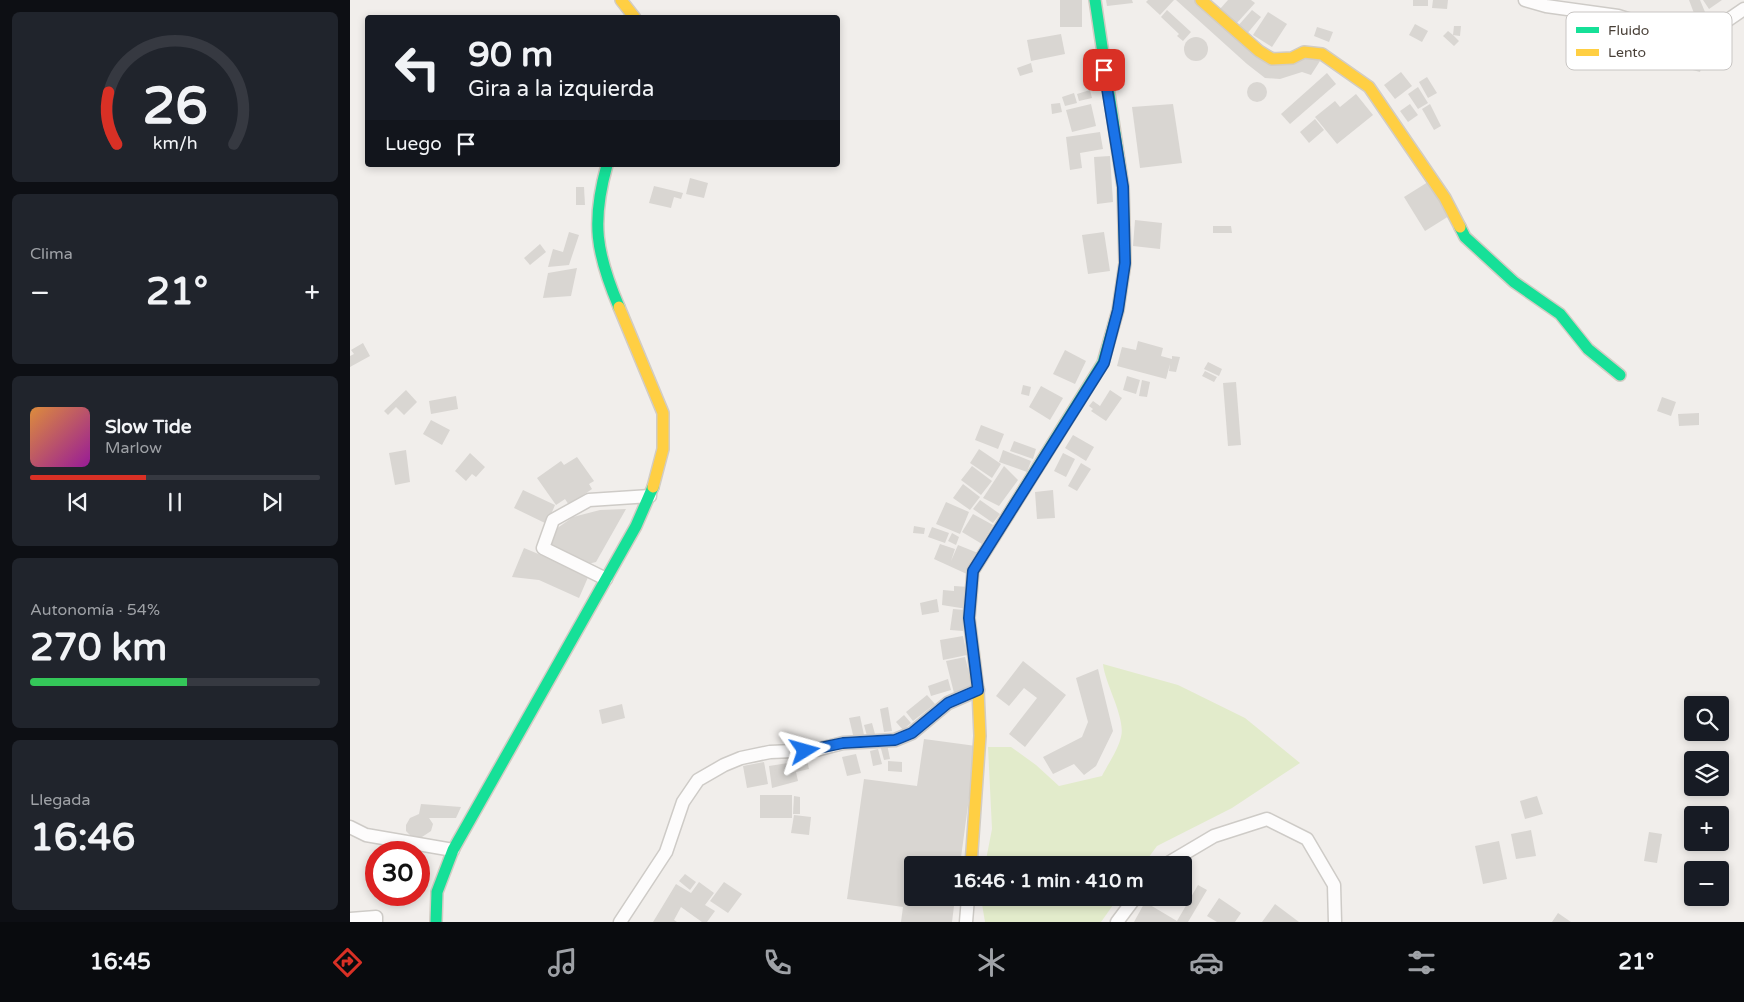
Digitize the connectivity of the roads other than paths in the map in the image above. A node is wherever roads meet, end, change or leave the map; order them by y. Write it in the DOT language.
graph roads {
  1 [pos="621,0"];
  2 [pos="1095,0"];
  3 [pos="1202,0"];
  4 [pos="1525,0"];
  5 [pos="1744,8"];
  6 [pos="1589,12"];
  7 [pos="634,15"];
  8 [pos="1732,17"];
  9 [pos="607,167"];
  10 [pos="1620,376"];
  11 [pos="650,496"];
  12 [pos="606,579"];
  13 [pos="978,690"];
  14 [pos="350,827"];
  15 [pos="452,850"];
  16 [pos="972,856"];
  17 [pos="1180,856"];
  18 [pos="967,906"];
  19 [pos="1129,906"];
  20 [pos="350,919"];
  21 [pos="376,922"];
  22 [pos="436,922"];
  23 [pos="620,922"];
  24 [pos="966,922"];
  25 [pos="1117,922"];
  26 [pos="1335,922"];
  1 -- 7 [label="street"];
  2 -- 13 [label="street"];
  3 -- 10 [label="street"];
  4 -- 6 [label="street"];
  5 -- 8 [label="street"];
  9 -- 11 [label="street"];
  11 -- 12 [label="street"];
  11 -- 12 [label="street"];
  12 -- 15 [label="street"];
  13 -- 16 [label="street"];
  13 -- 23 [label="street"];
  14 -- 15 [label="street"];
  15 -- 22 [label="street"];
  17 -- 26 [label="street"];
  18 -- 24 [label="street"];
  19 -- 25 [label="street"];
  20 -- 21 [label="street"];
}
